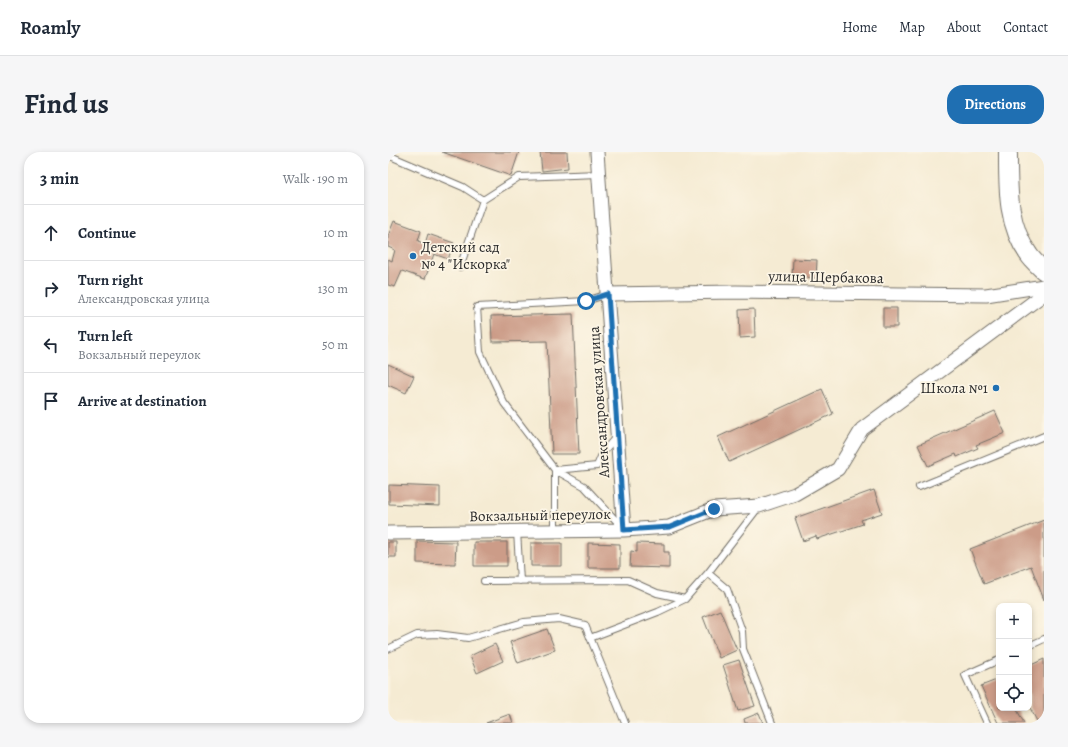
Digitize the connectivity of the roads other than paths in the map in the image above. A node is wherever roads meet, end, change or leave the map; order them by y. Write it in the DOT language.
graph roads {
  1 [pos="597,152"];
  2 [pos="1008,152"];
  3 [pos="388,155"];
  4 [pos="599,174"];
  5 [pos="483,200"];
  6 [pos="460,267"];
  7 [pos="1044,271"];
  8 [pos="1044,286"];
  9 [pos="608,294"];
  10 [pos="1044,294"];
  11 [pos="618,435"];
  12 [pos="1044,436"];
  13 [pos="555,470"];
  14 [pos="919,487"];
  15 [pos="758,506"];
  16 [pos="624,530"];
  17 [pos="517,531"];
  18 [pos="554,531"];
  19 [pos="388,533"];
  20 [pos="708,572"];
  21 [pos="484,581"];
  22 [pos="520,581"];
  23 [pos="685,599"];
  24 [pos="590,638"];
  25 [pos="1044,639"];
  26 [pos="1032,645"];
  27 [pos="388,649"];
  28 [pos="996,661"];
  29 [pos="625,723"];
  30 [pos="772,723"];
  31 [pos="987,723"];
  1 -- 4 [label="street, Александровская улица"];
  2 -- 7 [label="main road"];
  3 -- 5 [label="lane"];
  4 -- 5 [label="lane"];
  4 -- 9 [label="street, Александровская улица"];
  5 -- 6 [label="lane"];
  8 -- 9 [label="street, улица Щербакова"];
  9 -- 11 [label="street, Александровская улица"];
  9 -- 13 [label="lane"];
  10 -- 15 [label="street, Вокзальный переулок"];
  11 -- 13 [label="lane"];
  11 -- 16 [label="street, Александровская улица"];
  12 -- 14 [label="lane"];
  13 -- 16 [label="lane"];
  13 -- 18 [label="lane"];
  15 -- 16 [label="street, Вокзальный переулок"];
  15 -- 20 [label="lane"];
  16 -- 18 [label="street, Вокзальный переулок"];
  17 -- 18 [label="street, Вокзальный переулок"];
  17 -- 19 [label="street, Вокзальный переулок"];
  17 -- 22 [label="lane"];
  20 -- 23 [label="lane"];
  20 -- 30 [label="lane"];
  21 -- 22 [label="lane"];
  22 -- 23 [label="lane"];
  23 -- 24 [label="lane"];
  24 -- 27 [label="lane"];
  24 -- 29 [label="lane"];
  25 -- 26 [label="lane"];
  28 -- 31 [label="lane"];
}
